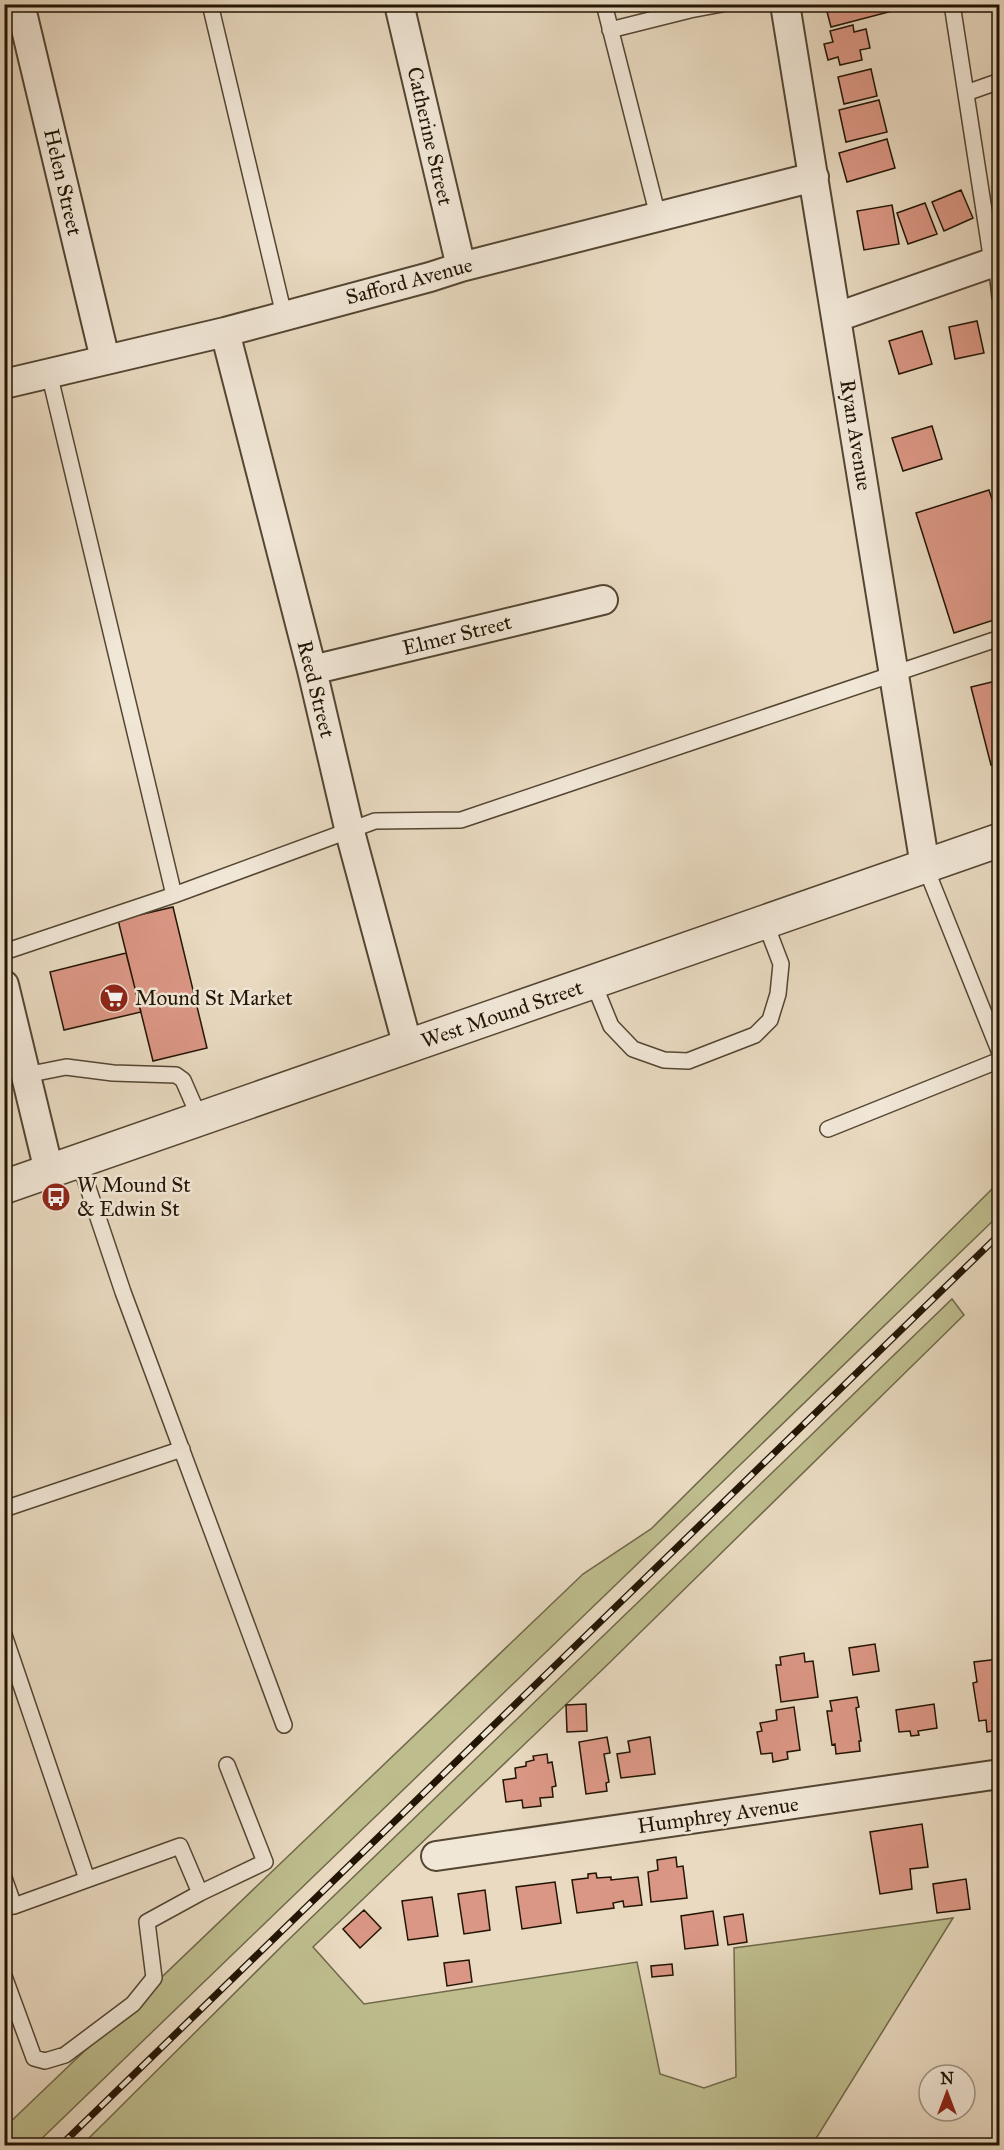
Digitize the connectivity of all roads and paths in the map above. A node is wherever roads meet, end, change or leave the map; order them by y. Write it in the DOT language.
graph roads {
  1 [pos="20,4"];
  2 [pos="210,4"];
  3 [pos="399,4"];
  4 [pos="604,4"];
  5 [pos="722,4"];
  6 [pos="785,4"];
  7 [pos="952,4"];
  8 [pos="610,30"];
  9 [pos="999,81"];
  10 [pos="966,93"];
  11 [pos="814,177"];
  12 [pos="658,216"];
  13 [pos="996,261"];
  14 [pos="461,267"];
  15 [pos="999,297"];
  16 [pos="284,315"];
  17 [pos="837,317"];
  18 [pos="225,332"];
  19 [pos="105,359"];
  20 [pos="49,373"];
  21 [pos="4,384"];
  22 [pos="603,600"];
  23 [pos="999,638"];
  24 [pos="312,670"];
  25 [pos="894,675"];
  26 [pos="350,832"];
  27 [pos="999,840"];
  28 [pos="925,866"];
  29 [pos="174,895"];
  30 [pos="765,922"];
  31 [pos="4,952"];
  32 [pos="593,982"];
  33 [pos="4,985"];
  34 [pos="408,1047"];
  35 [pos="999,1053"];
  36 [pos="999,1060"];
  37 [pos="26,1075"];
  38 [pos="200,1119"];
  39 [pos="828,1129"];
  40 [pos="64,1166"];
  41 [pos="4,1187"];
  42 [pos="182,1449"];
  43 [pos="4,1509"];
  44 [pos="4,1635"];
  45 [pos="284,1725"];
  46 [pos="227,1765"];
  47 [pos="999,1774"];
  48 [pos="436,1856"];
  49 [pos="4,1878"];
  50 [pos="87,1880"];
  51 [pos="200,1893"];
  52 [pos="9,1906"];
  53 [pos="4,1976"];
  1 -- 19 [label="street, Helen Street"];
  2 -- 16 [label="lane"];
  3 -- 14 [label="street, Catherine Street"];
  4 -- 8 [label="lane"];
  5 -- 8 [label="lane"];
  6 -- 11 [label="street, Ryan Avenue"];
  7 -- 10 [label="lane"];
  8 -- 12 [label="lane"];
  9 -- 10 [label="lane"];
  10 -- 13 [label="lane"];
  11 -- 12 [label="street, Safford Avenue"];
  11 -- 17 [label="street, Ryan Avenue"];
  12 -- 14 [label="street, Safford Avenue"];
  13 -- 15 [label="lane"];
  13 -- 17 [label="street"];
  14 -- 16 [label="street, Safford Avenue"];
  16 -- 18 [label="street, Safford Avenue"];
  17 -- 25 [label="street, Ryan Avenue"];
  18 -- 19 [label="street, Safford Avenue"];
  18 -- 24 [label="street, Reed Street"];
  19 -- 20 [label="street, Safford Avenue"];
  20 -- 21 [label="street, Safford Avenue"];
  20 -- 29 [label="lane"];
  22 -- 24 [label="street, Elmer Street"];
  23 -- 25 [label="lane"];
  24 -- 26 [label="street, Reed Street"];
  25 -- 26 [label="lane"];
  25 -- 28 [label="street, Ryan Avenue"];
  26 -- 29 [label="lane"];
  26 -- 34 [label="street, Reed Street"];
  27 -- 28 [label="street, West Mound Street"];
  28 -- 30 [label="street, West Mound Street"];
  28 -- 35 [label="lane"];
  29 -- 31 [label="lane"];
  30 -- 32 [label="street, West Mound Street"];
  30 -- 32 [label="lane"];
  32 -- 34 [label="street, West Mound Street"];
  33 -- 37 [label="street"];
  34 -- 38 [label="street, West Mound Street"];
  36 -- 39 [label="lane"];
  37 -- 38 [label="lane"];
  37 -- 40 [label="street"];
  38 -- 40 [label="street, West Mound Street"];
  40 -- 41 [label="street, West Mound Street"];
  40 -- 42 [label="lane"];
  42 -- 43 [label="lane"];
  42 -- 45 [label="lane"];
  44 -- 50 [label="lane"];
  46 -- 51 [label="lane"];
  47 -- 48 [label="street, Humphrey Avenue"];
  49 -- 52 [label="lane"];
  50 -- 51 [label="lane"];
  50 -- 52 [label="lane"];
  51 -- 53 [label="lane"];
}
